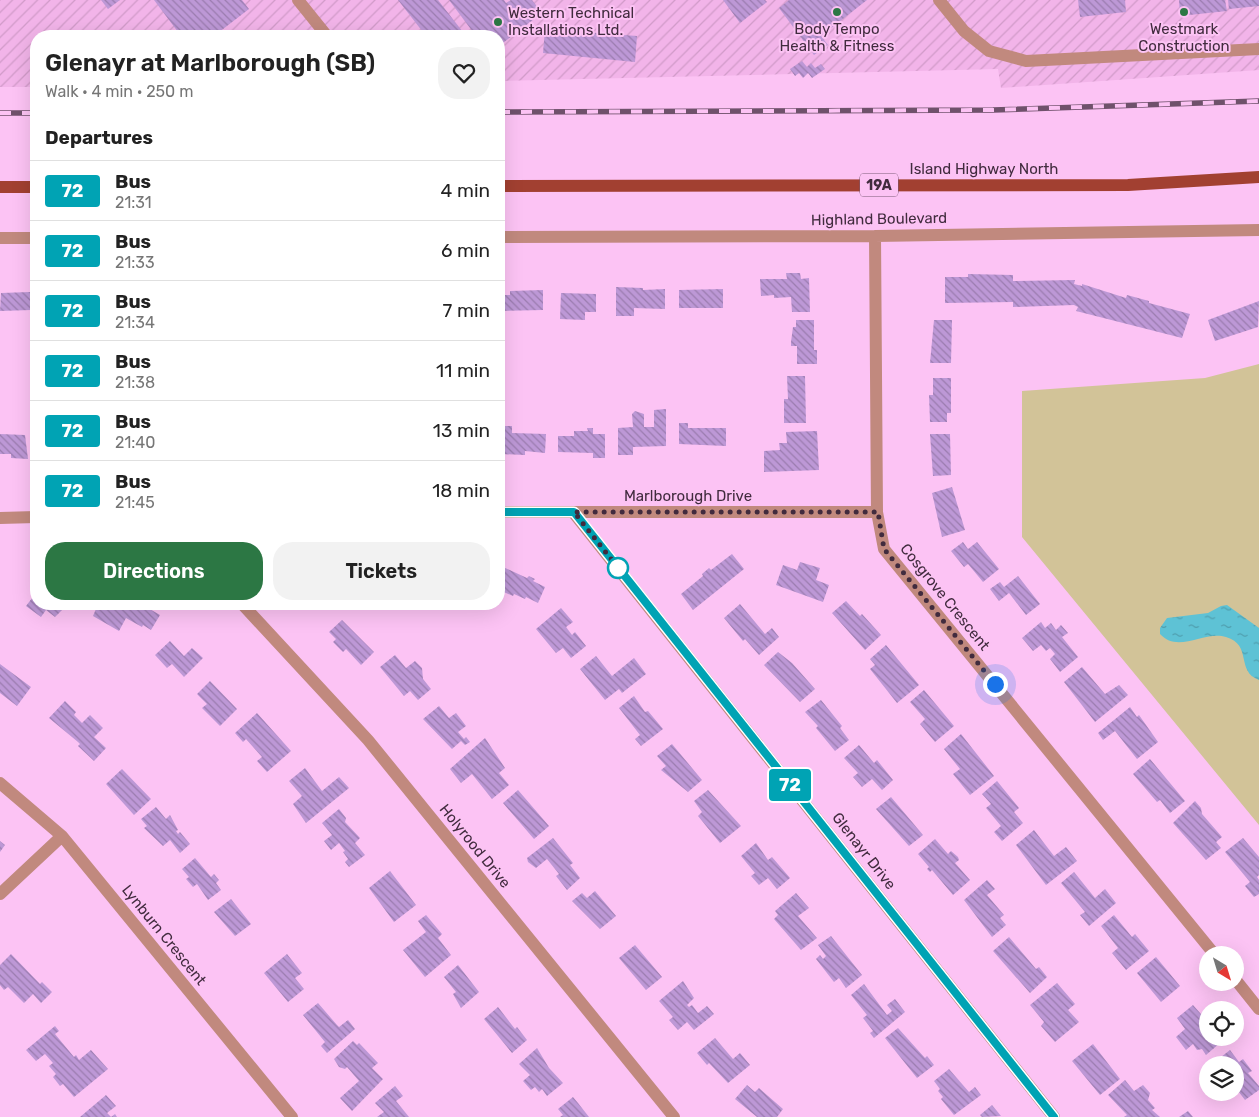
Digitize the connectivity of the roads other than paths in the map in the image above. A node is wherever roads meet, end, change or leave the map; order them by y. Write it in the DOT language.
graph roads {
  1 [pos="298,0"];
  2 [pos="939,0"];
  3 [pos="322,30"];
  4 [pos="1259,49"];
  5 [pos="1259,177"];
  6 [pos="505,186"];
  7 [pos="30,187"];
  8 [pos="0,188"];
  9 [pos="1259,230"];
  10 [pos="875,236"];
  11 [pos="505,237"];
  12 [pos="0,238"];
  13 [pos="30,238"];
  14 [pos="505,512"];
  15 [pos="574,512"];
  16 [pos="878,512"];
  17 [pos="30,517"];
  18 [pos="0,518"];
  19 [pos="248,610"];
  20 [pos="0,783"];
  21 [pos="62,836"];
  22 [pos="0,894"];
  23 [pos="1208,946"];
  24 [pos="1244,990"];
  25 [pos="1259,1009"];
  26 [pos="292,1117"];
  27 [pos="674,1117"];
  28 [pos="1054,1117"];
  1 -- 3 [label="street"];
  2 -- 4 [label="street"];
  5 -- 6 [label="main road, Island Highway North / 19A"];
  7 -- 8 [label="main road"];
  9 -- 10 [label="street, Highland Boulevard"];
  10 -- 11 [label="street, Highland Boulevard"];
  10 -- 16 [label="street, Cosgrove Crescent"];
  12 -- 13 [label="street"];
  14 -- 15 [label="street, Marlborough Drive"];
  15 -- 16 [label="street, Marlborough Drive"];
  15 -- 28 [label="street, Glenayr Drive"];
  16 -- 23 [label="street, Cosgrove Crescent"];
  17 -- 18 [label="street"];
  19 -- 27 [label="street, Holyrood Drive"];
  20 -- 21 [label="street, Lynburn Crescent"];
  21 -- 22 [label="street"];
  21 -- 26 [label="street, Lynburn Crescent"];
  24 -- 25 [label="street"];
}
